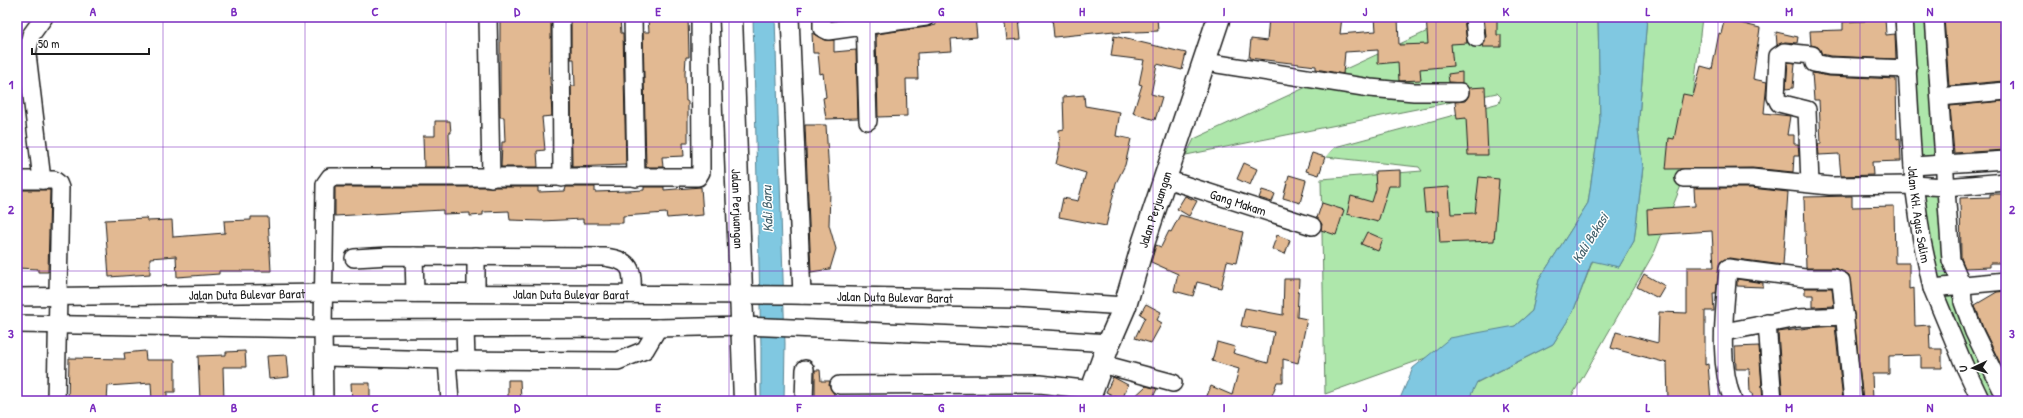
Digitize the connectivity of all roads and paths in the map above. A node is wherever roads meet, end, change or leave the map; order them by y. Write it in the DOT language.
graph roads {
  1 [pos="44,17"];
  2 [pos="488,17"];
  3 [pos="561,17"];
  4 [pos="633,17"];
  5 [pos="700,17"];
  6 [pos="731,17"];
  7 [pos="790,17"];
  8 [pos="822,17"];
  9 [pos="926,17"];
  10 [pos="1219,17"];
  11 [pos="1474,17"];
  12 [pos="1904,17"];
  13 [pos="1934,17"];
  14 [pos="865,21"];
  15 [pos="1476,38"];
  16 [pos="1205,61"];
  17 [pos="1908,69"];
  18 [pos="2006,91"];
  19 [pos="1460,92"];
  20 [pos="1940,97"];
  21 [pos="868,121"];
  22 [pos="2006,160"];
  23 [pos="1944,164"];
  24 [pos="1913,166"];
  25 [pos="491,178"];
  26 [pos="562,178"];
  27 [pos="636,178"];
  28 [pos="1684,178"];
  29 [pos="1166,179"];
  30 [pos="17,180"];
  31 [pos="42,180"];
  32 [pos="2006,182"];
  33 [pos="1810,183"];
  34 [pos="1914,185"];
  35 [pos="1945,187"];
  36 [pos="1312,226"];
  37 [pos="414,256"];
  38 [pos="476,256"];
  39 [pos="354,258"];
  40 [pos="2006,281"];
  41 [pos="1962,284"];
  42 [pos="1932,288"];
  43 [pos="324,293"];
  44 [pos="415,293"];
  45 [pos="476,294"];
  46 [pos="632,294"];
  47 [pos="749,295"];
  48 [pos="796,295"];
  49 [pos="17,297"];
  50 [pos="59,297"];
  51 [pos="1125,306"];
  52 [pos="1845,316"];
  53 [pos="1767,323"];
  54 [pos="17,324"];
  55 [pos="56,324"];
  56 [pos="750,326"];
  57 [pos="658,328"];
  58 [pos="323,329"];
  59 [pos="465,329"];
  60 [pos="1724,332"];
  61 [pos="1109,343"];
  62 [pos="324,357"];
  63 [pos="447,360"];
  64 [pos="466,360"];
  65 [pos="1102,364"];
  66 [pos="805,369"];
  67 [pos="1173,383"];
  68 [pos="839,385"];
  69 [pos="1090,395"];
  70 [pos="2006,398"];
  71 [pos="56,401"];
  72 [pos="324,401"];
  73 [pos="450,401"];
  74 [pos="745,401"];
  75 [pos="804,401"];
  76 [pos="1733,401"];
  77 [pos="1773,401"];
  78 [pos="1853,401"];
  79 [pos="1981,401"];
  1 -- 31 [label="street"];
  2 -- 25 [label="street"];
  3 -- 26 [label="street"];
  4 -- 27 [label="street"];
  5 -- 27 [label="street"];
  6 -- 47 [label="main road, Jalan Perjuangan"];
  7 -- 48 [label="street"];
  8 -- 14 [label="street"];
  9 -- 14 [label="street"];
  10 -- 16 [label="main road, Jalan Perjuangan"];
  11 -- 15 [label="street"];
  12 -- 17 [label="street, Jalan KH. Agus Salim"];
  13 -- 20 [label="street"];
  14 -- 21 [label="street"];
  16 -- 19 [label="street"];
  16 -- 29 [label="main road, Jalan Perjuangan"];
  17 -- 24 [label="street, Jalan KH. Agus Salim"];
  17 -- 33 [label="street"];
  18 -- 20 [label="street"];
  20 -- 23 [label="street"];
  22 -- 23 [label="street"];
  23 -- 24 [label="street"];
  23 -- 35 [label="street"];
  24 -- 34 [label="street, Jalan KH. Agus Salim"];
  25 -- 26 [label="street"];
  25 -- 43 [label="street"];
  26 -- 27 [label="street"];
  28 -- 33 [label="street"];
  29 -- 36 [label="street, Gang Makam"];
  29 -- 51 [label="main road, Jalan Perjuangan"];
  30 -- 31 [label="street"];
  31 -- 50 [label="street"];
  32 -- 35 [label="street"];
  33 -- 34 [label="street"];
  34 -- 35 [label="street"];
  34 -- 42 [label="street, Jalan KH. Agus Salim"];
  35 -- 41 [label="street"];
  37 -- 38 [label="street"];
  37 -- 39 [label="street"];
  37 -- 44 [label="street"];
  38 -- 45 [label="street"];
  38 -- 46 [label="street"];
  40 -- 41 [label="street"];
  41 -- 42 [label="street"];
  41 -- 70 [label="street"];
  42 -- 79 [label="street, Jalan KH. Agus Salim"];
  43 -- 44 [label="street, Jalan Duta Bulevar Barat"];
  43 -- 50 [label="street, Jalan Duta Bulevar Barat"];
  43 -- 58 [label="street"];
  44 -- 45 [label="street, Jalan Duta Bulevar Barat"];
  45 -- 46 [label="street, Jalan Duta Bulevar Barat"];
  46 -- 47 [label="street, Jalan Duta Bulevar Barat"];
  47 -- 48 [label="street, Jalan Duta Bulevar Barat"];
  47 -- 56 [label="main road, Jalan Perjuangan"];
  48 -- 51 [label="street, Jalan Duta Bulevar Barat"];
  49 -- 50 [label="street, Jalan Duta Bulevar Barat"];
  50 -- 55 [label="street"];
  51 -- 61 [label="main road, Jalan Perjuangan"];
  52 -- 53 [label="street"];
  52 -- 60 [label="street"];
  52 -- 78 [label="street"];
  53 -- 60 [label="street"];
  53 -- 77 [label="street"];
  54 -- 55 [label="street"];
  55 -- 58 [label="street"];
  55 -- 71 [label="street"];
  56 -- 57 [label="street"];
  56 -- 61 [label="street"];
  56 -- 74 [label="main road, Jalan Perjuangan"];
  57 -- 59 [label="street"];
  57 -- 64 [label="street"];
  58 -- 59 [label="street"];
  58 -- 62 [label="street"];
  59 -- 64 [label="street"];
  60 -- 76 [label="street"];
  61 -- 65 [label="main road, Jalan Perjuangan"];
  62 -- 63 [label="street"];
  62 -- 72 [label="street"];
  63 -- 64 [label="street"];
  63 -- 73 [label="street"];
  65 -- 67 [label="street"];
  65 -- 69 [label="main road, Jalan Perjuangan"];
  66 -- 75 [label="street"];
  68 -- 69 [label="street"];
}
